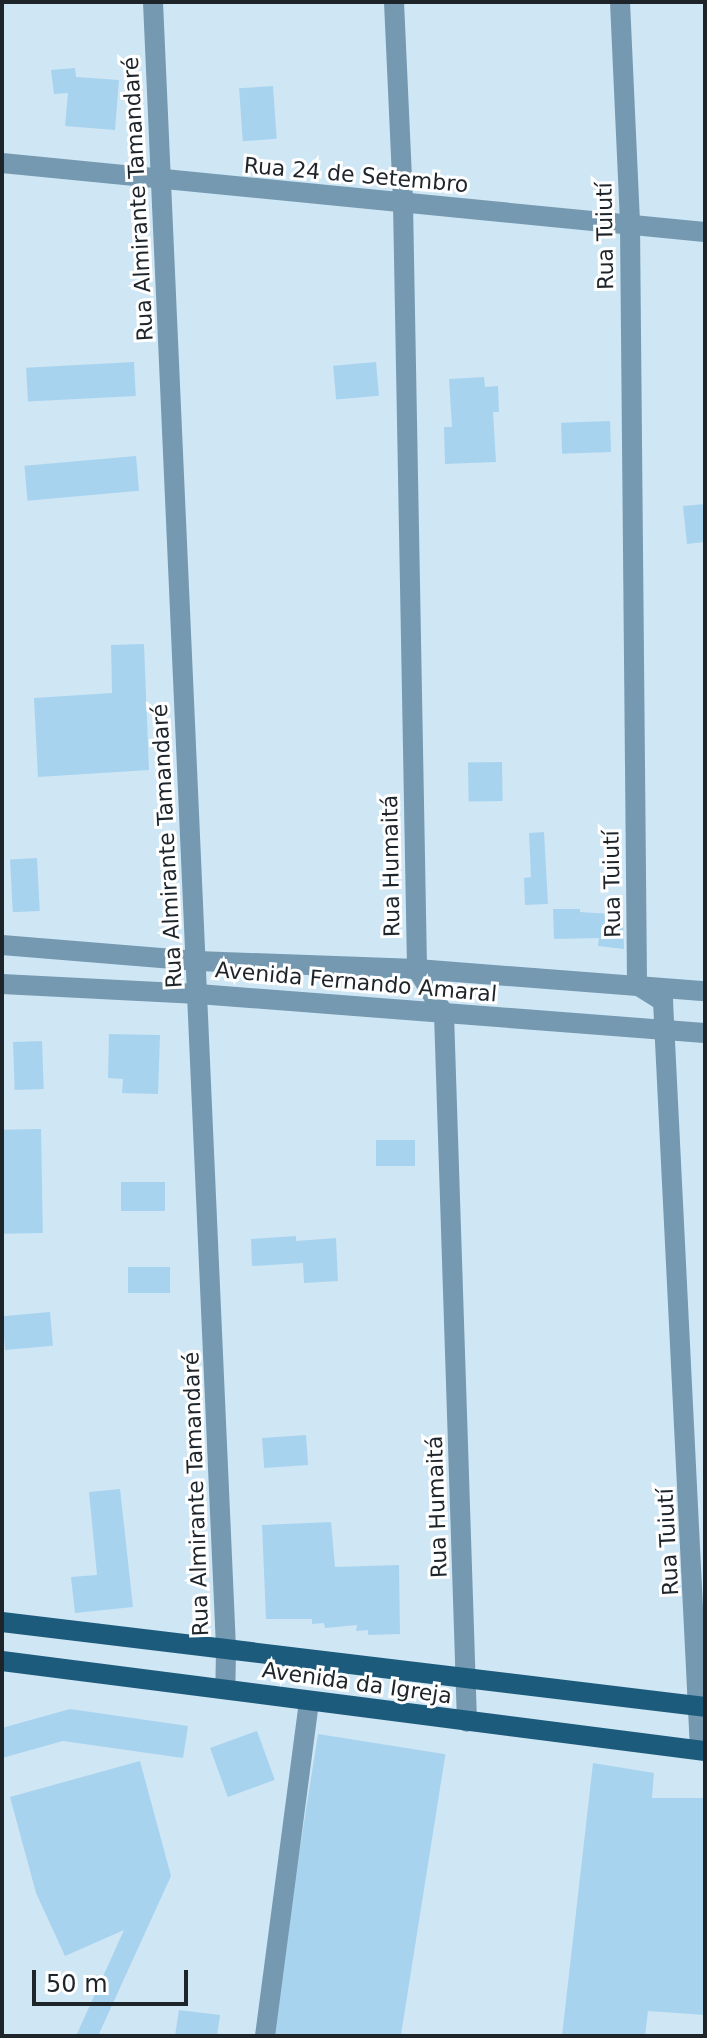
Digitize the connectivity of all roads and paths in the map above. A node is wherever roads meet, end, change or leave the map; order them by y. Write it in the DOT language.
graph roads {
  1 [pos="153,2"];
  2 [pos="394,2"];
  3 [pos="620,2"];
  4 [pos="2,163"];
  5 [pos="161,182"];
  6 [pos="403,203"];
  7 [pos="630,226"];
  8 [pos="705,232"];
  9 [pos="2,945"];
  10 [pos="197,961"];
  11 [pos="417,969"];
  12 [pos="2,984"];
  13 [pos="637,985"];
  14 [pos="705,991"];
  15 [pos="198,994"];
  16 [pos="444,1014"];
  17 [pos="663,1031"];
  18 [pos="705,1033"];
  19 [pos="2,1622"];
  20 [pos="226,1650"];
  21 [pos="2,1661"];
  22 [pos="467,1680"];
  23 [pos="225,1689"];
  24 [pos="309,1702"];
  25 [pos="702,1706"];
  26 [pos="467,1722"];
  27 [pos="702,1750"];
  28 [pos="265,2036"];
  1 -- 5 [label="street, Rua Almirante Tamandaré"];
  2 -- 6 [label="street, Rua Humaitá"];
  3 -- 7 [label="street, Rua Tuiutí"];
  4 -- 5 [label="street, Rua 24 de Setembro"];
  5 -- 6 [label="street, Rua 24 de Setembro"];
  5 -- 10 [label="street, Rua Almirante Tamandaré"];
  6 -- 7 [label="street, Rua 24 de Setembro"];
  6 -- 11 [label="street, Rua Humaitá"];
  7 -- 8 [label="street, Rua 24 de Setembro"];
  7 -- 13 [label="street, Rua Tuiutí"];
  9 -- 10 [label="street, Avenida Fernando Amaral"];
  10 -- 11 [label="street, Avenida Fernando Amaral"];
  10 -- 15 [label="street, Rua Almirante Tamandaré"];
  11 -- 13 [label="street, Avenida Fernando Amaral"];
  11 -- 16 [label="street, Rua Humaitá"];
  12 -- 15 [label="street, Avenida Fernando Amaral"];
  13 -- 14 [label="street, Avenida Fernando Amaral"];
  13 -- 17 [label="street, Rua Tuiutí"];
  15 -- 16 [label="street, Avenida Fernando Amaral"];
  15 -- 20 [label="street, Rua Almirante Tamandaré"];
  16 -- 17 [label="street, Avenida Fernando Amaral"];
  16 -- 22 [label="street, Rua Humaitá"];
  17 -- 18 [label="street, Avenida Fernando Amaral"];
  17 -- 25 [label="street, Rua Tuiutí"];
  19 -- 20 [label="main road, Avenida da Igreja"];
  20 -- 22 [label="main road, Avenida da Igreja"];
  20 -- 23 [label="street, Rua Almirante Tamandaré"];
  21 -- 23 [label="main road, Avenida da Igreja"];
  22 -- 25 [label="main road, Avenida da Igreja"];
  22 -- 26 [label="street, Rua Humaitá"];
  23 -- 24 [label="main road, Avenida da Igreja"];
  24 -- 26 [label="main road, Avenida da Igreja"];
  24 -- 28 [label="street"];
  25 -- 27 [label="street, Rua Tuiutí"];
  26 -- 27 [label="main road, Avenida da Igreja"];
}
